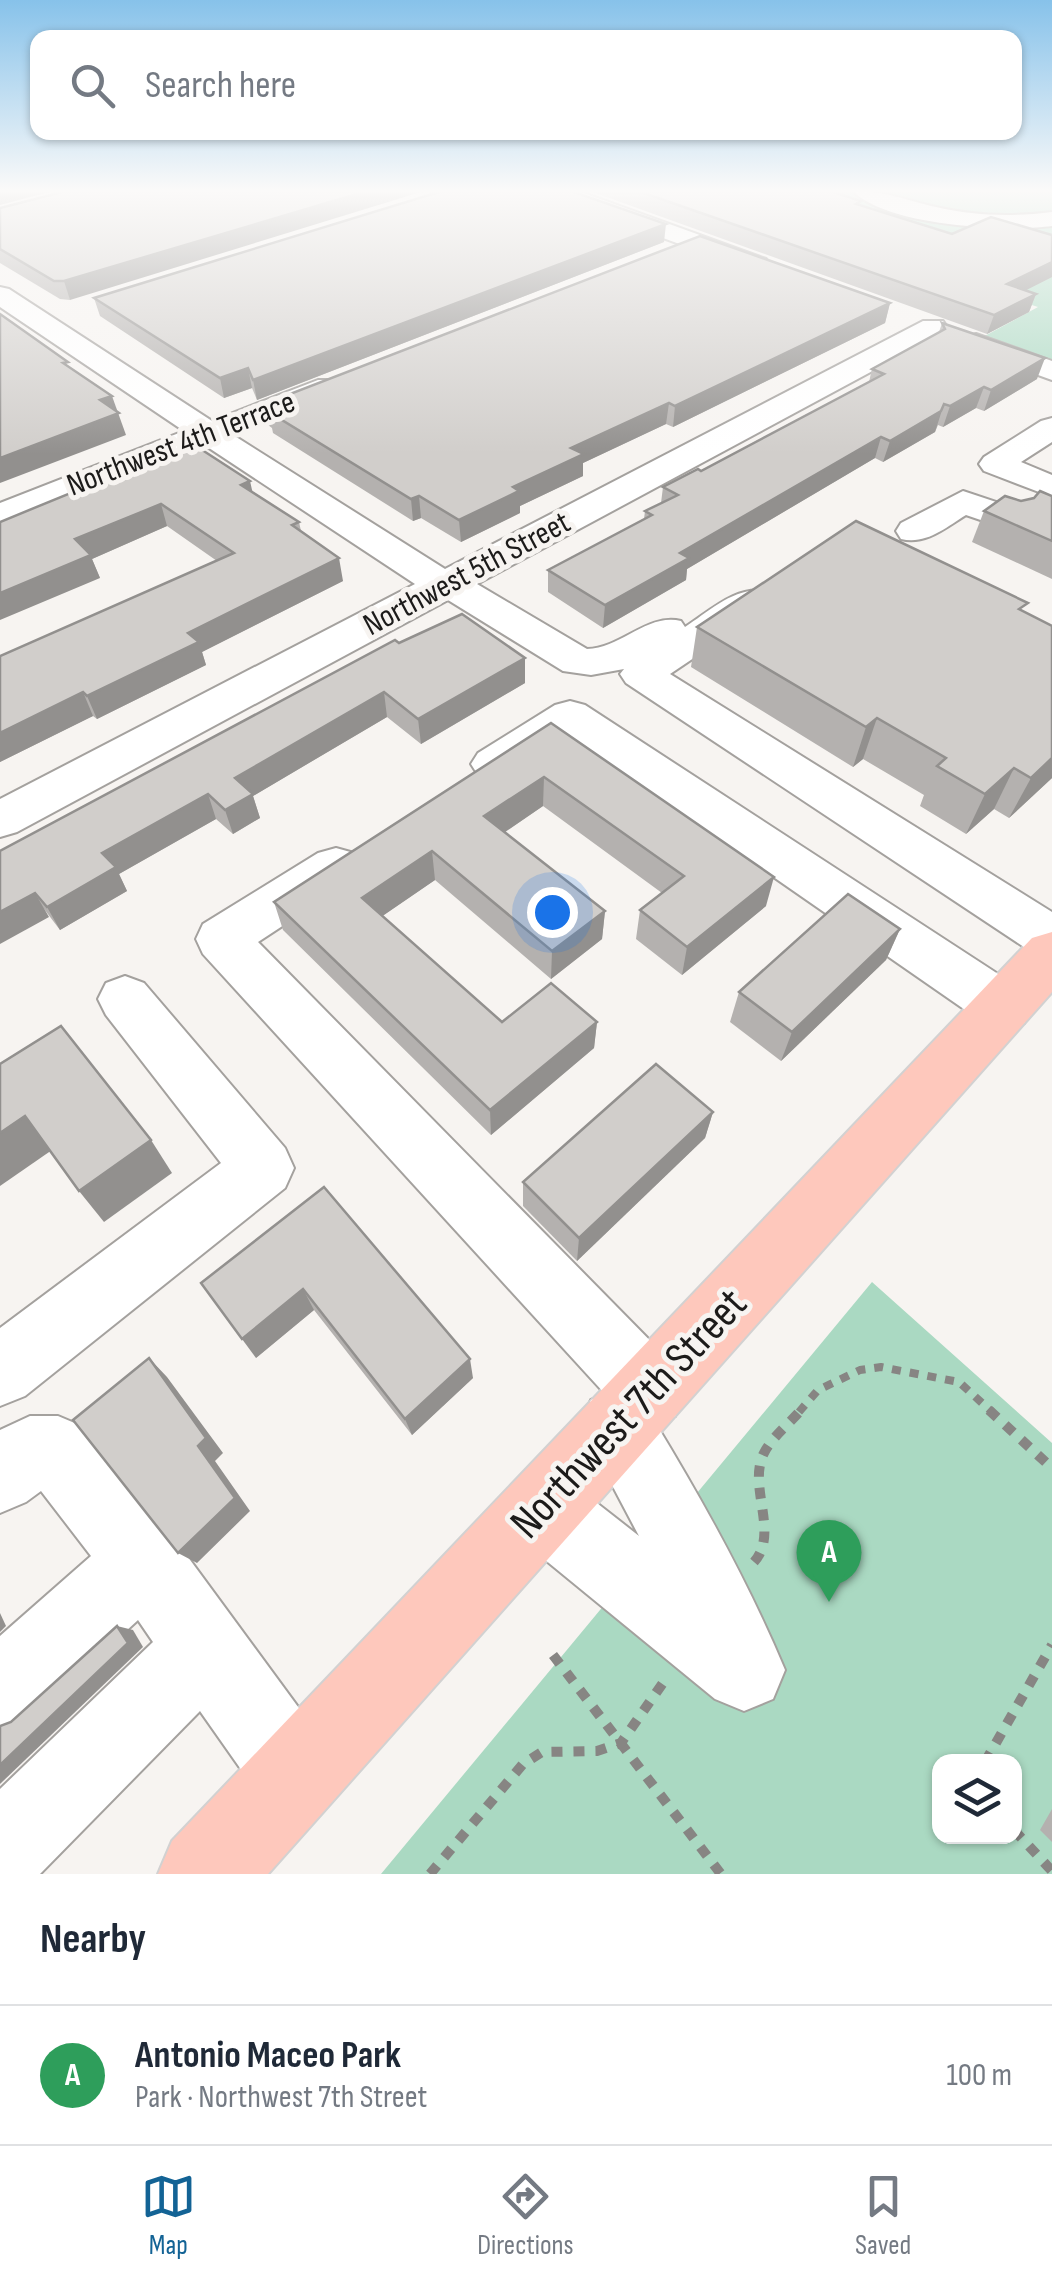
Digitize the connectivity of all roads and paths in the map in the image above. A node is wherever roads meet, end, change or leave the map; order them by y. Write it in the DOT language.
graph roads {
  1 [pos="0,294"];
  2 [pos="80,310"];
  3 [pos="897,314"];
  4 [pos="28,326"];
  5 [pos="933,328"];
  6 [pos="1052,371"];
  7 [pos="353,377"];
  8 [pos="1052,428"];
  9 [pos="208,433"];
  10 [pos="1052,487"];
  11 [pos="0,515"];
  12 [pos="1007,518"];
  13 [pos="872,543"];
  14 [pos="788,577"];
  15 [pos="447,584"];
  16 [pos="725,593"];
  17 [pos="454,790"];
  18 [pos="0,820"];
  19 [pos="371,843"];
  20 [pos="1052,938"];
  21 [pos="1052,954"];
  22 [pos="126,999"];
  23 [pos="1004,1007"];
  24 [pos="0,1371"];
  25 [pos="634,1409"];
  26 [pos="0,1476"];
  27 [pos="542,1508"];
  28 [pos="144,1561"];
  29 [pos="1052,1645"];
  30 [pos="204,1649"];
  31 [pos="553,1655"];
  32 [pos="0,1691"];
  33 [pos="990,1754"];
  34 [pos="296,1775"];
  35 [pos="1022,1839"];
  36 [pos="0,1851"];
  37 [pos="1052,1872"];
  38 [pos="205,1874"];
  39 [pos="721,1874"];
  1 -- 4 [label="street"];
  2 -- 4 [label="street"];
  3 -- 5 [label="street"];
  4 -- 9 [label="street"];
  5 -- 6 [label="street"];
  5 -- 15 [label="street, Northwest 5th Street"];
  7 -- 9 [label="street, Northwest 4th Terrace"];
  8 -- 10 [label="street"];
  9 -- 11 [label="street, Northwest 4th Terrace"];
  9 -- 15 [label="street"];
  12 -- 13 [label="street"];
  14 -- 20 [label="street"];
  15 -- 16 [label="street"];
  15 -- 18 [label="street, Northwest 5th Street"];
  17 -- 23 [label="street"];
  19 -- 25 [label="street"];
  21 -- 23 [label="main road, Northwest 7th Street"];
  22 -- 24 [label="street"];
  23 -- 25 [label="main road, Northwest 7th Street"];
  25 -- 27 [label="main road, Northwest 7th Street"];
  25 -- 27 [label="street"];
  26 -- 28 [label="street"];
  27 -- 34 [label="main road, Northwest 7th Street"];
  28 -- 30 [label="street"];
  28 -- 32 [label="street"];
  29 -- 33 [label="path"];
  30 -- 34 [label="street"];
  30 -- 36 [label="street"];
  31 -- 39 [label="path"];
  34 -- 38 [label="main road, Northwest 7th Street"];
  35 -- 37 [label="path"];
}
